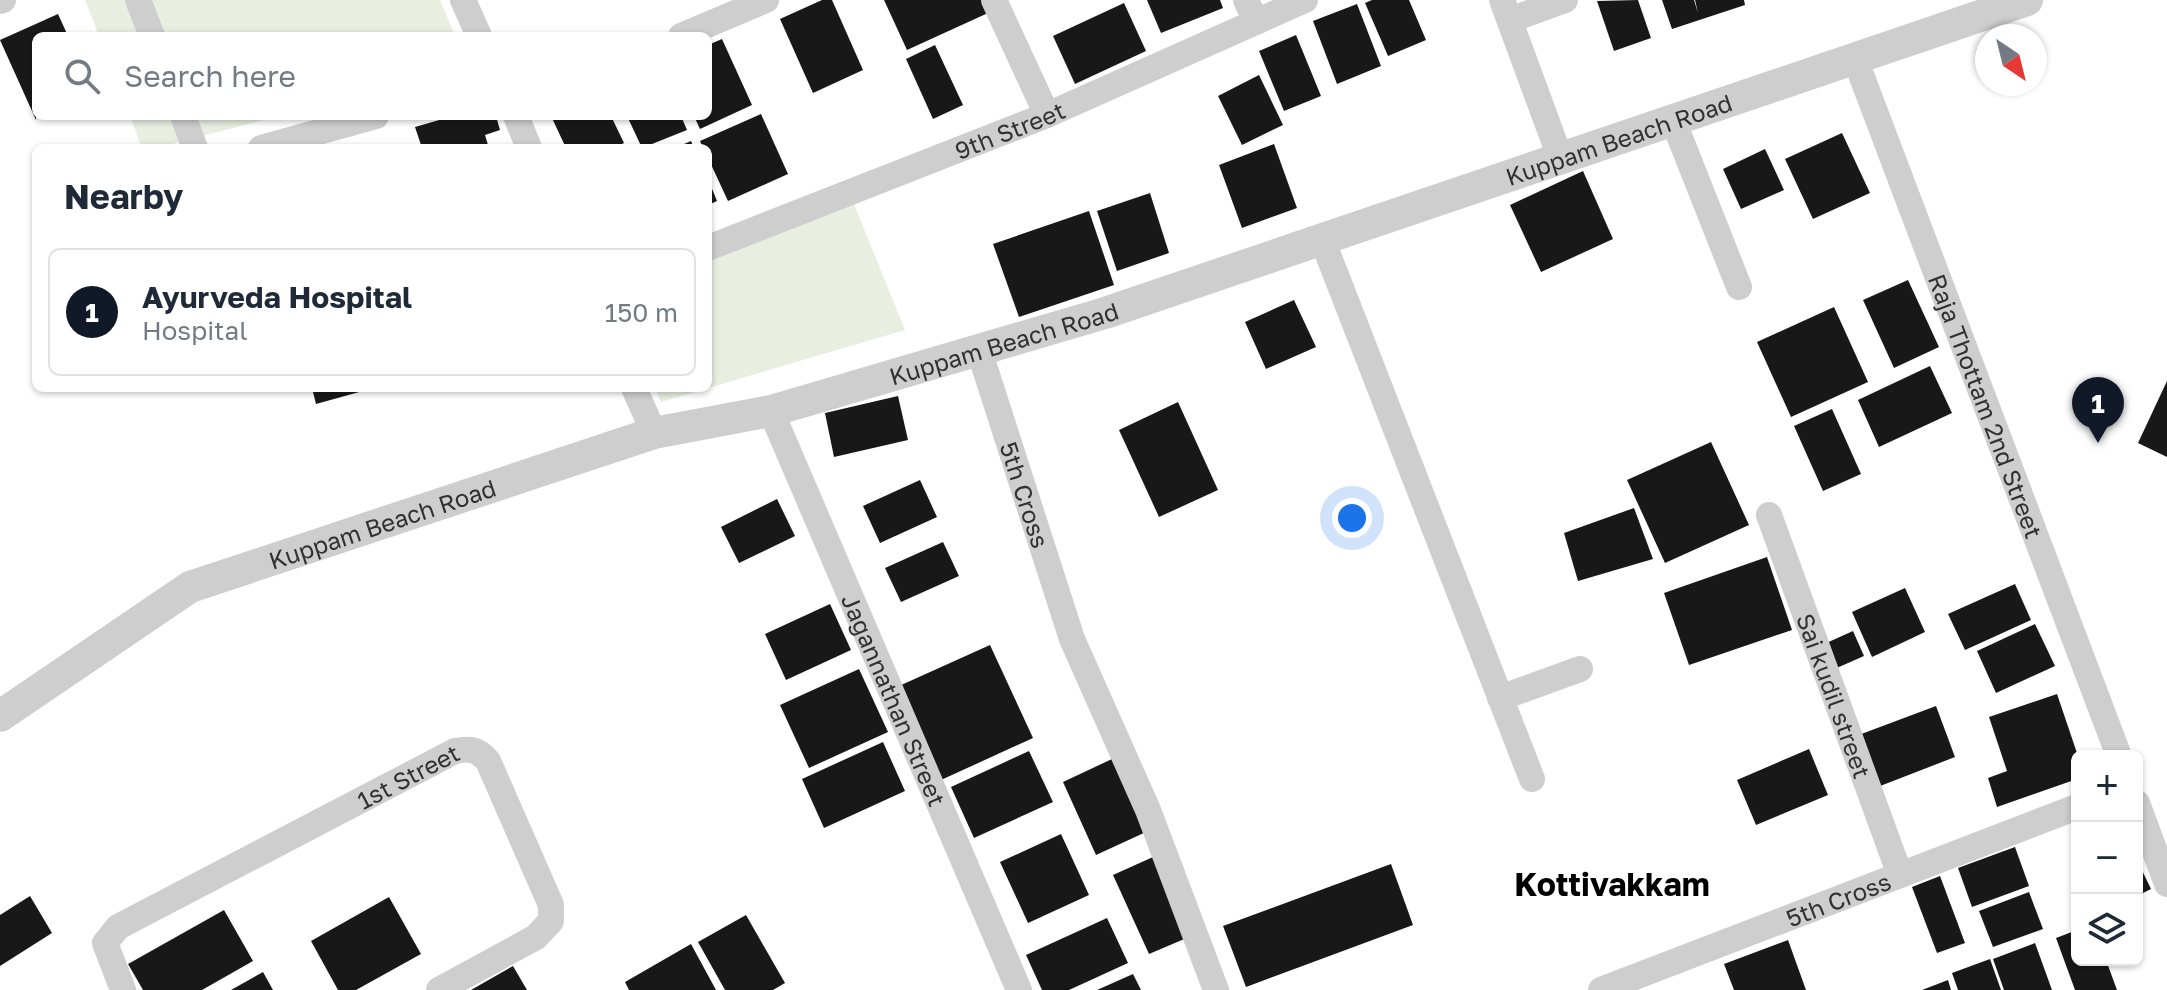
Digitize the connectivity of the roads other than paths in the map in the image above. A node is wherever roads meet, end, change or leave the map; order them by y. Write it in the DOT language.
graph roads {
  1 [pos="138,0"];
  2 [pos="463,0"];
  3 [pos="766,0"];
  4 [pos="994,0"];
  5 [pos="1305,0"];
  6 [pos="1565,0"];
  7 [pos="2027,0"];
  8 [pos="1506,10"];
  9 [pos="1251,11"];
  10 [pos="150,32"];
  11 [pos="477,32"];
  12 [pos="690,32"];
  13 [pos="1854,56"];
  14 [pos="1047,115"];
  15 [pos="184,120"];
  16 [pos="362,120"];
  17 [pos="518,120"];
  18 [pos="1673,120"];
  19 [pos="194,144"];
  20 [pos="275,144"];
  21 [pos="527,144"];
  22 [pos="1561,160"];
  23 [pos="1322,239"];
  24 [pos="712,246"];
  25 [pos="1739,287"];
  26 [pos="979,350"];
  27 [pos="636,392"];
  28 [pos="771,411"];
  29 [pos="654,433"];
  30 [pos="1769,515"];
  31 [pos="1580,669"];
  32 [pos="1500,698"];
  33 [pos="0,716"];
  34 [pos="2117,750"];
  35 [pos="1532,779"];
  36 [pos="2071,809"];
  37 [pos="2143,819"];
  38 [pos="1900,875"];
  39 [pos="2167,884"];
  40 [pos="123,990"];
  41 [pos="439,990"];
  42 [pos="1019,990"];
  43 [pos="1216,990"];
  44 [pos="1601,990"];
  1 -- 10 [label="street"];
  2 -- 11 [label="street"];
  3 -- 12 [label="street"];
  4 -- 14 [label="street"];
  5 -- 9 [label="street, 9th Street"];
  6 -- 8 [label="street"];
  7 -- 13 [label="street, Kuppam Beach Road"];
  8 -- 22 [label="street"];
  9 -- 14 [label="street, 9th Street"];
  13 -- 18 [label="street, Kuppam Beach Road"];
  13 -- 34 [label="street, Raja Thottam 2nd Street"];
  14 -- 24 [label="street, 9th Street"];
  15 -- 19 [label="street"];
  16 -- 20 [label="street"];
  17 -- 21 [label="street"];
  18 -- 22 [label="street, Kuppam Beach Road"];
  18 -- 25 [label="street"];
  22 -- 23 [label="street, Kuppam Beach Road"];
  23 -- 26 [label="street, Kuppam Beach Road"];
  23 -- 32 [label="street"];
  26 -- 28 [label="street, Kuppam Beach Road"];
  26 -- 43 [label="street, 5th Cross"];
  27 -- 29 [label="street"];
  28 -- 29 [label="street, Kuppam Beach Road"];
  28 -- 42 [label="street, Jagannathan Street"];
  29 -- 33 [label="street, Kuppam Beach Road"];
  30 -- 38 [label="street, Sai kudil street"];
  31 -- 32 [label="street"];
  32 -- 35 [label="street"];
  36 -- 38 [label="street, 5th Cross"];
  37 -- 39 [label="street"];
  38 -- 44 [label="street, 5th Cross"];
  40 -- 41 [label="street, 1st Street"];
}
